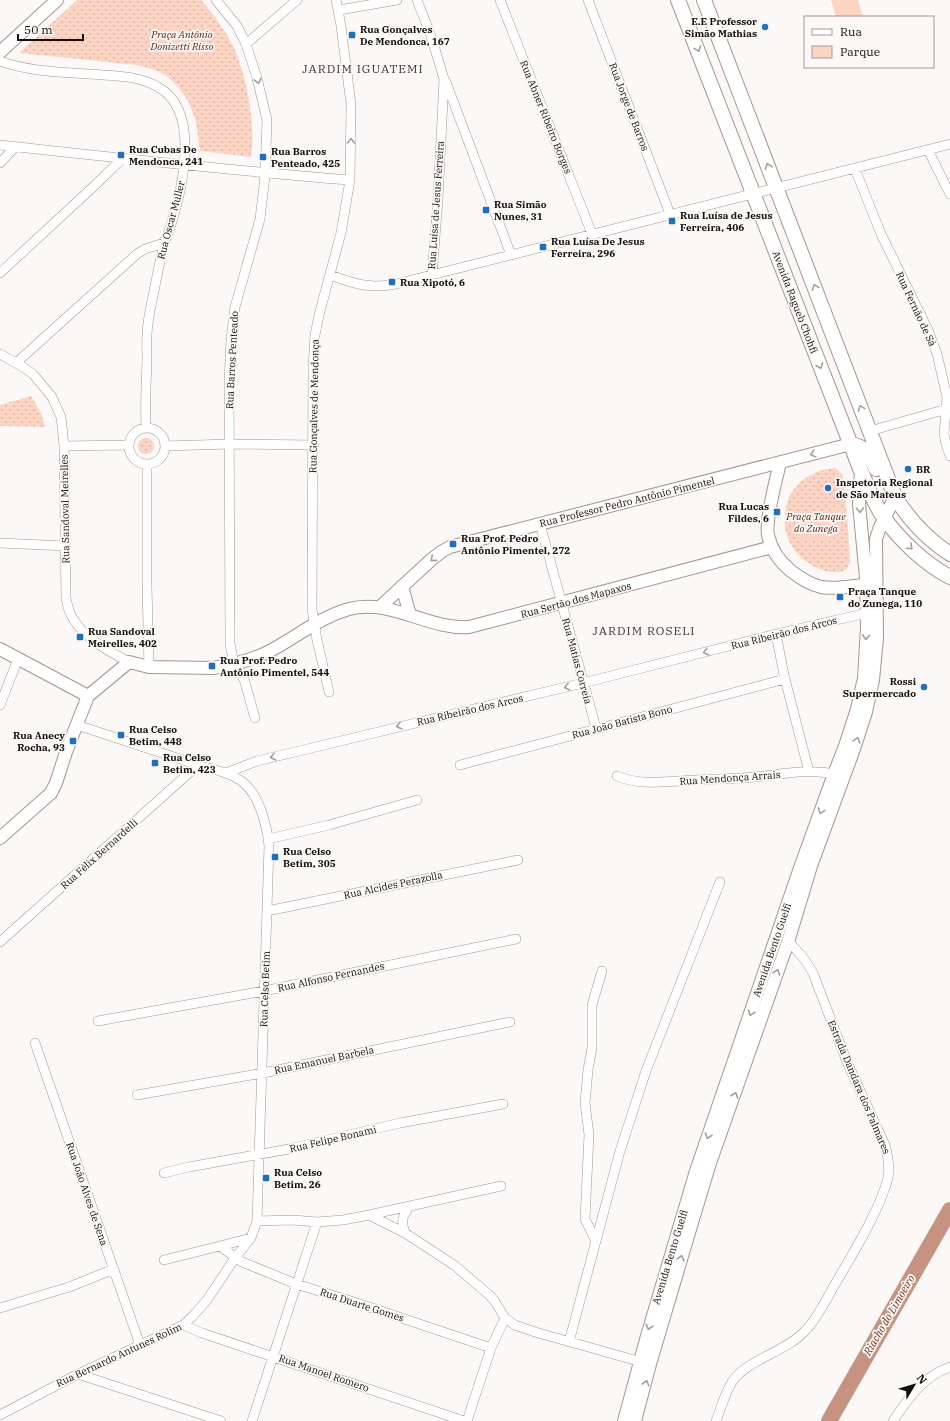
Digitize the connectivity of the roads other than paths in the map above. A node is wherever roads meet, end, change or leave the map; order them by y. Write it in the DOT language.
graph roads {
  1 [pos="57,0"];
  2 [pos="216,0"];
  3 [pos="297,0"];
  4 [pos="336,0"];
  5 [pos="397,0"];
  6 [pos="417,0"];
  7 [pos="500,0"];
  8 [pos="588,0"];
  9 [pos="678,0"];
  10 [pos="704,0"];
  11 [pos="339,10"];
  12 [pos="246,44"];
  13 [pos="0,52"];
  14 [pos="0,61"];
  15 [pos="444,78"];
  16 [pos="950,144"];
  17 [pos="0,145"];
  18 [pos="15,147"];
  19 [pos="928,150"];
  20 [pos="122,159"];
  21 [pos="0,164"];
  22 [pos="184,165"];
  23 [pos="855,169"];
  24 [pos="266,173"];
  25 [pos="350,180"];
  26 [pos="776,187"];
  27 [pos="752,194"];
  28 [pos="950,194"];
  29 [pos="670,214"];
  30 [pos="592,234"];
  31 [pos="164,243"];
  32 [pos="511,255"];
  33 [pos="0,273"];
  34 [pos="330,275"];
  35 [pos="432,275"];
  36 [pos="0,354"];
  37 [pos="16,363"];
  38 [pos="949,408"];
  39 [pos="146,427"];
  40 [pos="870,432"];
  41 [pos="230,444"];
  42 [pos="851,444"];
  43 [pos="128,445"];
  44 [pos="314,445"];
  45 [pos="64,446"];
  46 [pos="165,446"];
  47 [pos="950,456"];
  48 [pos="780,463"];
  49 [pos="147,464"];
  50 [pos="861,471"];
  51 [pos="894,495"];
  52 [pos="884,518"];
  53 [pos="540,524"];
  54 [pos="0,543"];
  55 [pos="66,546"];
  56 [pos="772,547"];
  57 [pos="950,554"];
  58 [pos="950,577"];
  59 [pos="866,583"];
  60 [pos="402,586"];
  61 [pos="562,604"];
  62 [pos="380,607"];
  63 [pos="867,613"];
  64 [pos="410,615"];
  65 [pos="314,625"];
  66 [pos="776,634"];
  67 [pos="0,649"];
  68 [pos="18,659"];
  69 [pos="129,662"];
  70 [pos="235,663"];
  71 [pos="149,666"];
  72 [pos="785,679"];
  73 [pos="583,683"];
  74 [pos="329,692"];
  75 [pos="88,696"];
  76 [pos="0,705"];
  77 [pos="255,718"];
  78 [pos="77,725"];
  79 [pos="596,728"];
  80 [pos="198,765"];
  81 [pos="460,765"];
  82 [pos="808,772"];
  83 [pos="226,773"];
  84 [pos="839,775"];
  85 [pos="618,776"];
  86 [pos="417,800"];
  87 [pos="1,835"];
  88 [pos="268,839"];
  89 [pos="518,860"];
  90 [pos="720,882"];
  91 [pos="267,911"];
  92 [pos="516,939"];
  93 [pos="0,942"];
  94 [pos="788,942"];
  95 [pos="602,971"];
  96 [pos="264,991"];
  97 [pos="98,1021"];
  98 [pos="510,1022"];
  99 [pos="35,1043"];
  100 [pos="263,1073"];
  101 [pos="137,1096"];
  102 [pos="503,1104"];
  103 [pos="259,1154"];
  104 [pos="164,1173"];
  105 [pos="500,1186"];
  106 [pos="409,1207"];
  107 [pos="369,1215"];
  108 [pos="257,1221"];
  109 [pos="317,1222"];
  110 [pos="404,1233"];
  111 [pos="251,1238"];
  112 [pos="596,1241"];
  113 [pos="220,1246"];
  114 [pos="235,1258"];
  115 [pos="164,1260"];
  116 [pos="114,1270"];
  117 [pos="296,1284"];
  118 [pos="0,1308"];
  119 [pos="505,1318"];
  120 [pos="183,1325"];
  121 [pos="569,1342"];
  122 [pos="140,1345"];
  123 [pos="491,1348"];
  124 [pos="273,1356"];
  125 [pos="645,1363"];
  126 [pos="950,1367"];
  127 [pos="78,1374"];
  128 [pos="0,1415"];
  129 [pos="222,1421"];
  130 [pos="252,1421"];
  131 [pos="466,1421"];
  132 [pos="624,1421"];
  133 [pos="635,1421"];
  134 [pos="716,1421"];
  135 [pos="893,1421"];
  1 -- 13 [label="main road"];
  2 -- 12 [label="street, Rua Barros Penteado"];
  3 -- 12 [label="street"];
  4 -- 11 [label="street, Rua Gonçalves de Mendonça"];
  5 -- 11 [label="street"];
  6 -- 15 [label="street, Rua Luísa de Jesus Ferreira"];
  7 -- 30 [label="street, Rua Abner Ribeiro Borges"];
  8 -- 29 [label="street, Rua Jorge de Barros"];
  9 -- 27 [label="main road, Avenida Ragueb Chohfi, one-way"];
  26 -- 10 [label="main road, one-way"];
  25 -- 11 [label="street, Rua Gonçalves de Mendonça, one-way"];
  12 -- 24 [label="street, Rua Barros Penteado, one-way"];
  14 -- 22 [label="street, Rua Oscar Muller"];
  15 -- 32 [label="street"];
  15 -- 35 [label="street, Rua Luísa de Jesus Ferreira"];
  16 -- 19 [label="street, Rua Luísa de Jesus Ferreira"];
  17 -- 18 [label="street"];
  18 -- 20 [label="street"];
  18 -- 21 [label="street"];
  19 -- 23 [label="street, Rua Luísa de Jesus Ferreira"];
  19 -- 28 [label="street"];
  20 -- 22 [label="street"];
  20 -- 33 [label="street"];
  22 -- 24 [label="street"];
  22 -- 31 [label="street, Rua Oscar Muller"];
  23 -- 26 [label="street, Rua Luísa de Jesus Ferreira"];
  23 -- 38 [label="street, Rua Fernão de Sá"];
  24 -- 25 [label="street"];
  24 -- 41 [label="street, Rua Barros Penteado"];
  25 -- 34 [label="street, Rua Gonçalves de Mendonça"];
  26 -- 27 [label="street, Rua Luísa de Jesus Ferreira"];
  40 -- 26 [label="main road, one-way"];
  27 -- 29 [label="street, Rua Luísa de Jesus Ferreira"];
  27 -- 42 [label="main road, Avenida Ragueb Chohfi, one-way"];
  29 -- 30 [label="street, Rua Luísa de Jesus Ferreira"];
  30 -- 32 [label="street, Rua Luísa de Jesus Ferreira"];
  31 -- 37 [label="street"];
  31 -- 39 [label="street, Rua Oscar Muller"];
  32 -- 35 [label="street, Rua Luísa de Jesus Ferreira"];
  34 -- 35 [label="street"];
  34 -- 44 [label="street, Rua Gonçalves de Mendonça"];
  36 -- 37 [label="street, Rua Sandoval Meirelles"];
  37 -- 45 [label="street, Rua Sandoval Meirelles"];
  38 -- 40 [label="street"];
  38 -- 47 [label="street, Rua Fernão de Sá"];
  39 -- 43 [label="street"];
  39 -- 46 [label="street"];
  40 -- 51 [label="main road"];
  41 -- 44 [label="street"];
  41 -- 46 [label="street"];
  41 -- 70 [label="street, Rua Barros Penteado"];
  42 -- 48 [label="main road, Rua Professor Pedro Antônio Pimentel, one-way"];
  42 -- 50 [label="main road, Avenida Ragueb Chohfi"];
  42 -- 51 [label="main road"];
  43 -- 45 [label="street"];
  43 -- 49 [label="street"];
  44 -- 65 [label="street, Rua Gonçalves de Mendonça"];
  45 -- 55 [label="street, Rua Sandoval Meirelles"];
  46 -- 49 [label="street"];
  48 -- 53 [label="main road, Rua Professor Pedro Antônio Pimentel"];
  48 -- 56 [label="main road"];
  49 -- 71 [label="street"];
  50 -- 52 [label="main road, Avenida Ragueb Chohfi"];
  50 -- 59 [label="main road, Avenida Bento Guelfi, one-way"];
  51 -- 52 [label="main road, Avenida Bento Guelfi"];
  51 -- 57 [label="main road"];
  52 -- 58 [label="main road, Avenida Ragueb Chohfi, one-way"];
  52 -- 59 [label="main road, Avenida Bento Guelfi"];
  53 -- 60 [label="main road, Rua Professor Pedro Antônio Pimentel, one-way"];
  53 -- 61 [label="street, Rua Matias Correia"];
  54 -- 55 [label="street"];
  55 -- 69 [label="street, Rua Sandoval Meirelles"];
  56 -- 59 [label="main road"];
  56 -- 61 [label="main road, Rua Sertão dos Mapaxos"];
  59 -- 63 [label="main road, Avenida Bento Guelfi"];
  84 -- 59 [label="main road, Avenida Bento Guelfi, one-way"];
  60 -- 62 [label="main road, Rua Professor Pedro Antônio Pimentel"];
  60 -- 64 [label="main road"];
  61 -- 64 [label="main road, Rua Sertão dos Mapaxos"];
  61 -- 73 [label="street, Rua Matias Correia"];
  62 -- 64 [label="main road, Rua Sertão dos Mapaxos"];
  62 -- 65 [label="main road"];
  63 -- 66 [label="street, Rua Ribeirão dos Arcos"];
  63 -- 84 [label="main road, Avenida Bento Guelfi, one-way"];
  65 -- 70 [label="main road"];
  65 -- 74 [label="street, Rua Gonçalves de Mendonça"];
  66 -- 72 [label="street"];
  66 -- 73 [label="street, Rua Ribeirão dos Arcos, one-way"];
  67 -- 68 [label="main road"];
  68 -- 75 [label="main road"];
  68 -- 76 [label="street"];
  69 -- 71 [label="main road"];
  69 -- 75 [label="main road"];
  70 -- 71 [label="main road"];
  70 -- 77 [label="street, Rua Barros Penteado"];
  72 -- 79 [label="street, Rua João Batista Bono"];
  72 -- 82 [label="street"];
  73 -- 79 [label="street, Rua Matias Correia"];
  73 -- 83 [label="street, Rua Ribeirão dos Arcos, one-way"];
  75 -- 78 [label="main road"];
  78 -- 80 [label="street"];
  78 -- 87 [label="main road"];
  79 -- 81 [label="street, Rua João Batista Bono"];
  80 -- 83 [label="street"];
  80 -- 93 [label="street, Rua Félix Bernardelli"];
  82 -- 84 [label="street, Rua Mendonça Arrais"];
  82 -- 85 [label="street, Rua Mendonça Arrais"];
  83 -- 88 [label="street, Rua Celso Betim"];
  84 -- 94 [label="main road, Avenida Bento Guelfi"];
  84 -- 125 [label="main road, Avenida Bento Guelfi, one-way"];
  86 -- 88 [label="street"];
  88 -- 91 [label="street, Rua Celso Betim"];
  89 -- 91 [label="street, Rua Alcides Perazolla"];
  90 -- 112 [label="street"];
  91 -- 96 [label="street, Rua Celso Betim"];
  92 -- 96 [label="street, Rua Alfonso Fernandes"];
  125 -- 94 [label="main road, Avenida Bento Guelfi, one-way"];
  94 -- 134 [label="street, Estrada Dandara dos Palmares"];
  95 -- 112 [label="street"];
  96 -- 97 [label="street, Rua Alfonso Fernandes"];
  96 -- 100 [label="street, Rua Celso Betim"];
  98 -- 100 [label="street, Rua Emanuel Barbela"];
  99 -- 116 [label="street, Rua João Alves de Sena"];
  100 -- 101 [label="street, Rua Emanuel Barbela"];
  100 -- 103 [label="street, Rua Celso Betim"];
  102 -- 103 [label="street, Rua Felipe Bonami"];
  103 -- 104 [label="street, Rua Felipe Bonami"];
  103 -- 108 [label="street, Rua Celso Betim"];
  105 -- 106 [label="street"];
  106 -- 107 [label="street"];
  106 -- 110 [label="street"];
  107 -- 109 [label="street"];
  107 -- 110 [label="street"];
  108 -- 109 [label="street"];
  108 -- 111 [label="street, Rua Bernardo Antunes Rolim"];
  109 -- 117 [label="street"];
  110 -- 119 [label="street"];
  111 -- 113 [label="street"];
  111 -- 114 [label="street, Rua Bernardo Antunes Rolim"];
  112 -- 121 [label="street"];
  113 -- 114 [label="street, Rua Duarte Gomes"];
  113 -- 115 [label="street"];
  114 -- 117 [label="street, Rua Duarte Gomes"];
  114 -- 120 [label="street, Rua Bernardo Antunes Rolim"];
  116 -- 118 [label="street"];
  116 -- 122 [label="street, Rua João Alves de Sena"];
  117 -- 123 [label="street, Rua Duarte Gomes"];
  117 -- 124 [label="street"];
  119 -- 121 [label="street"];
  119 -- 123 [label="street"];
  120 -- 122 [label="street, Rua Bernardo Antunes Rolim"];
  120 -- 124 [label="street, Rua Manoel Romero"];
  121 -- 125 [label="street"];
  122 -- 127 [label="street, Rua Bernardo Antunes Rolim"];
  123 -- 131 [label="street"];
  124 -- 130 [label="street"];
  124 -- 131 [label="street, Rua Manoel Romero"];
  125 -- 132 [label="main road, Avenida Bento Guelfi"];
  133 -- 125 [label="main road, Avenida Bento Guelfi, one-way"];
  126 -- 135 [label="street"];
  127 -- 128 [label="street, Rua Bernardo Antunes Rolim"];
  127 -- 129 [label="street"];
}
